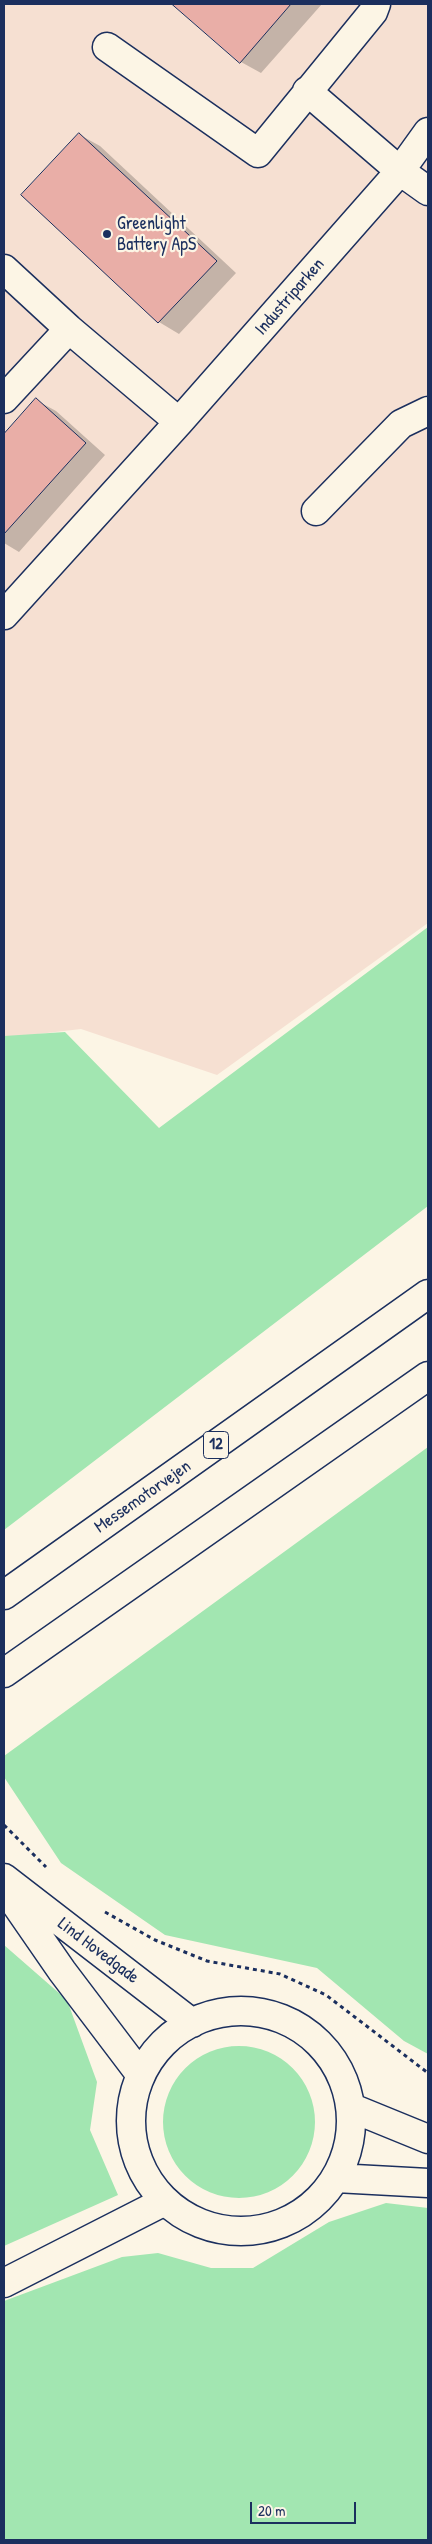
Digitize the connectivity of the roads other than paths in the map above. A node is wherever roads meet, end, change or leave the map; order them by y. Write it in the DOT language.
graph roads {
  1 [pos="376,4"];
  2 [pos="107,47"];
  3 [pos="307,91"];
  4 [pos="428,132"];
  5 [pos="400,171"];
  6 [pos="428,191"];
  7 [pos="4,269"];
  8 [pos="68,329"];
  9 [pos="4,399"];
  10 [pos="428,411"];
  11 [pos="179,422"];
  12 [pos="316,511"];
  13 [pos="4,615"];
  14 [pos="428,1294"];
  15 [pos="428,1376"];
  16 [pos="4,1595"];
  17 [pos="4,1674"];
  18 [pos="4,1878"];
  19 [pos="4,1886"];
  20 [pos="192,2023"];
  21 [pos="140,2074"];
  22 [pos="352,2108"];
  23 [pos="428,2139"];
  24 [pos="336,2178"];
  25 [pos="428,2183"];
  26 [pos="165,2201"];
  27 [pos="4,2283"];
  1 -- 3 [label="main road"];
  2 -- 3 [label="main road"];
  3 -- 5 [label="main road"];
  4 -- 5 [label="main road, Industriparken"];
  5 -- 6 [label="main road"];
  5 -- 11 [label="main road, Industriparken"];
  7 -- 8 [label="main road"];
  8 -- 9 [label="main road"];
  8 -- 11 [label="main road"];
  10 -- 12 [label="main road"];
  11 -- 13 [label="main road, Industriparken"];
  14 -- 16 [label="main road, Messemotorvejen / 12"];
  15 -- 17 [label="main road"];
  18 -- 20 [label="main road, Lind Hovedgade"];
  19 -- 21 [label="main road, Lind Hovedgade"];
  20 -- 21 [label="main road"];
  20 -- 22 [label="main road"];
  21 -- 26 [label="main road"];
  22 -- 23 [label="main road"];
  22 -- 24 [label="main road"];
  24 -- 25 [label="main road"];
  24 -- 26 [label="main road"];
  26 -- 27 [label="main road"];
}
